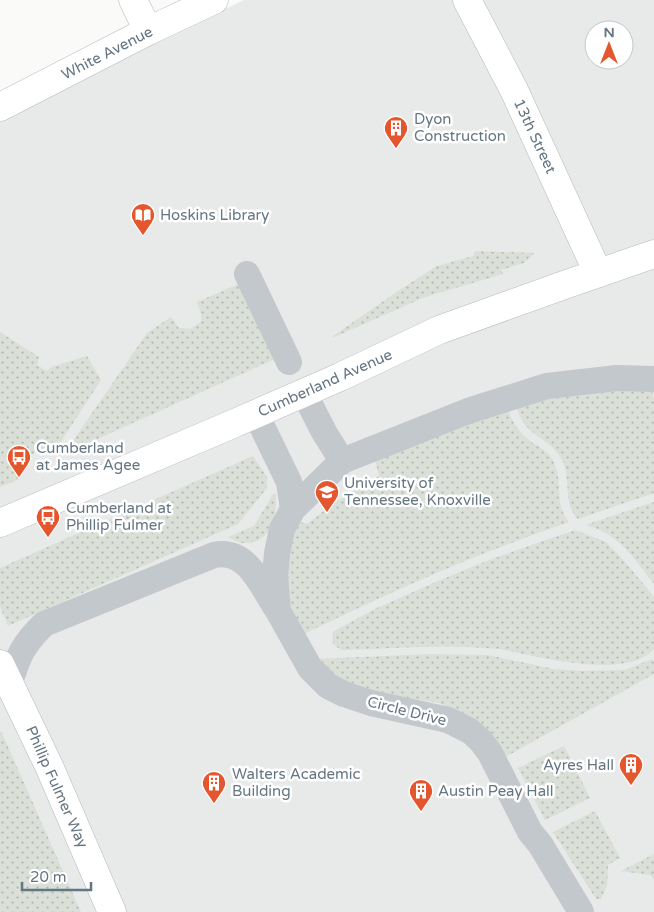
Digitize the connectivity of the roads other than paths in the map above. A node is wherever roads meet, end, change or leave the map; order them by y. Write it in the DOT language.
graph roads {
  1 [pos="133,0"];
  2 [pos="214,0"];
  3 [pos="467,0"];
  4 [pos="148,31"];
  5 [pos="0,107"];
  6 [pos="654,254"];
  7 [pos="598,273"];
  8 [pos="247,274"];
  9 [pos="289,362"];
  10 [pos="654,368"];
  11 [pos="617,378"];
  12 [pos="654,379"];
  13 [pos="304,393"];
  14 [pos="256,414"];
  15 [pos="342,461"];
  16 [pos="293,509"];
  17 [pos="0,523"];
  18 [pos="278,611"];
  19 [pos="5,674"];
  20 [pos="112,912"];
  21 [pos="581,912"];
  1 -- 4 [label="street"];
  2 -- 4 [label="street, White Avenue"];
  3 -- 7 [label="street, 13th Street"];
  4 -- 5 [label="street, White Avenue"];
  6 -- 7 [label="street, Cumberland Avenue"];
  7 -- 13 [label="street, Cumberland Avenue"];
  8 -- 9 [label="street"];
  10 -- 11 [label="street"];
  11 -- 12 [label="street, Circle Drive"];
  11 -- 15 [label="street, Circle Drive"];
  13 -- 14 [label="street, Cumberland Avenue"];
  13 -- 15 [label="street"];
  14 -- 16 [label="street"];
  14 -- 17 [label="street, Cumberland Avenue"];
  15 -- 16 [label="street, Circle Drive"];
  16 -- 18 [label="street, Circle Drive"];
  18 -- 19 [label="street"];
  18 -- 21 [label="street, Circle Drive"];
  19 -- 20 [label="street, Phillip Fulmer Way"];
}
